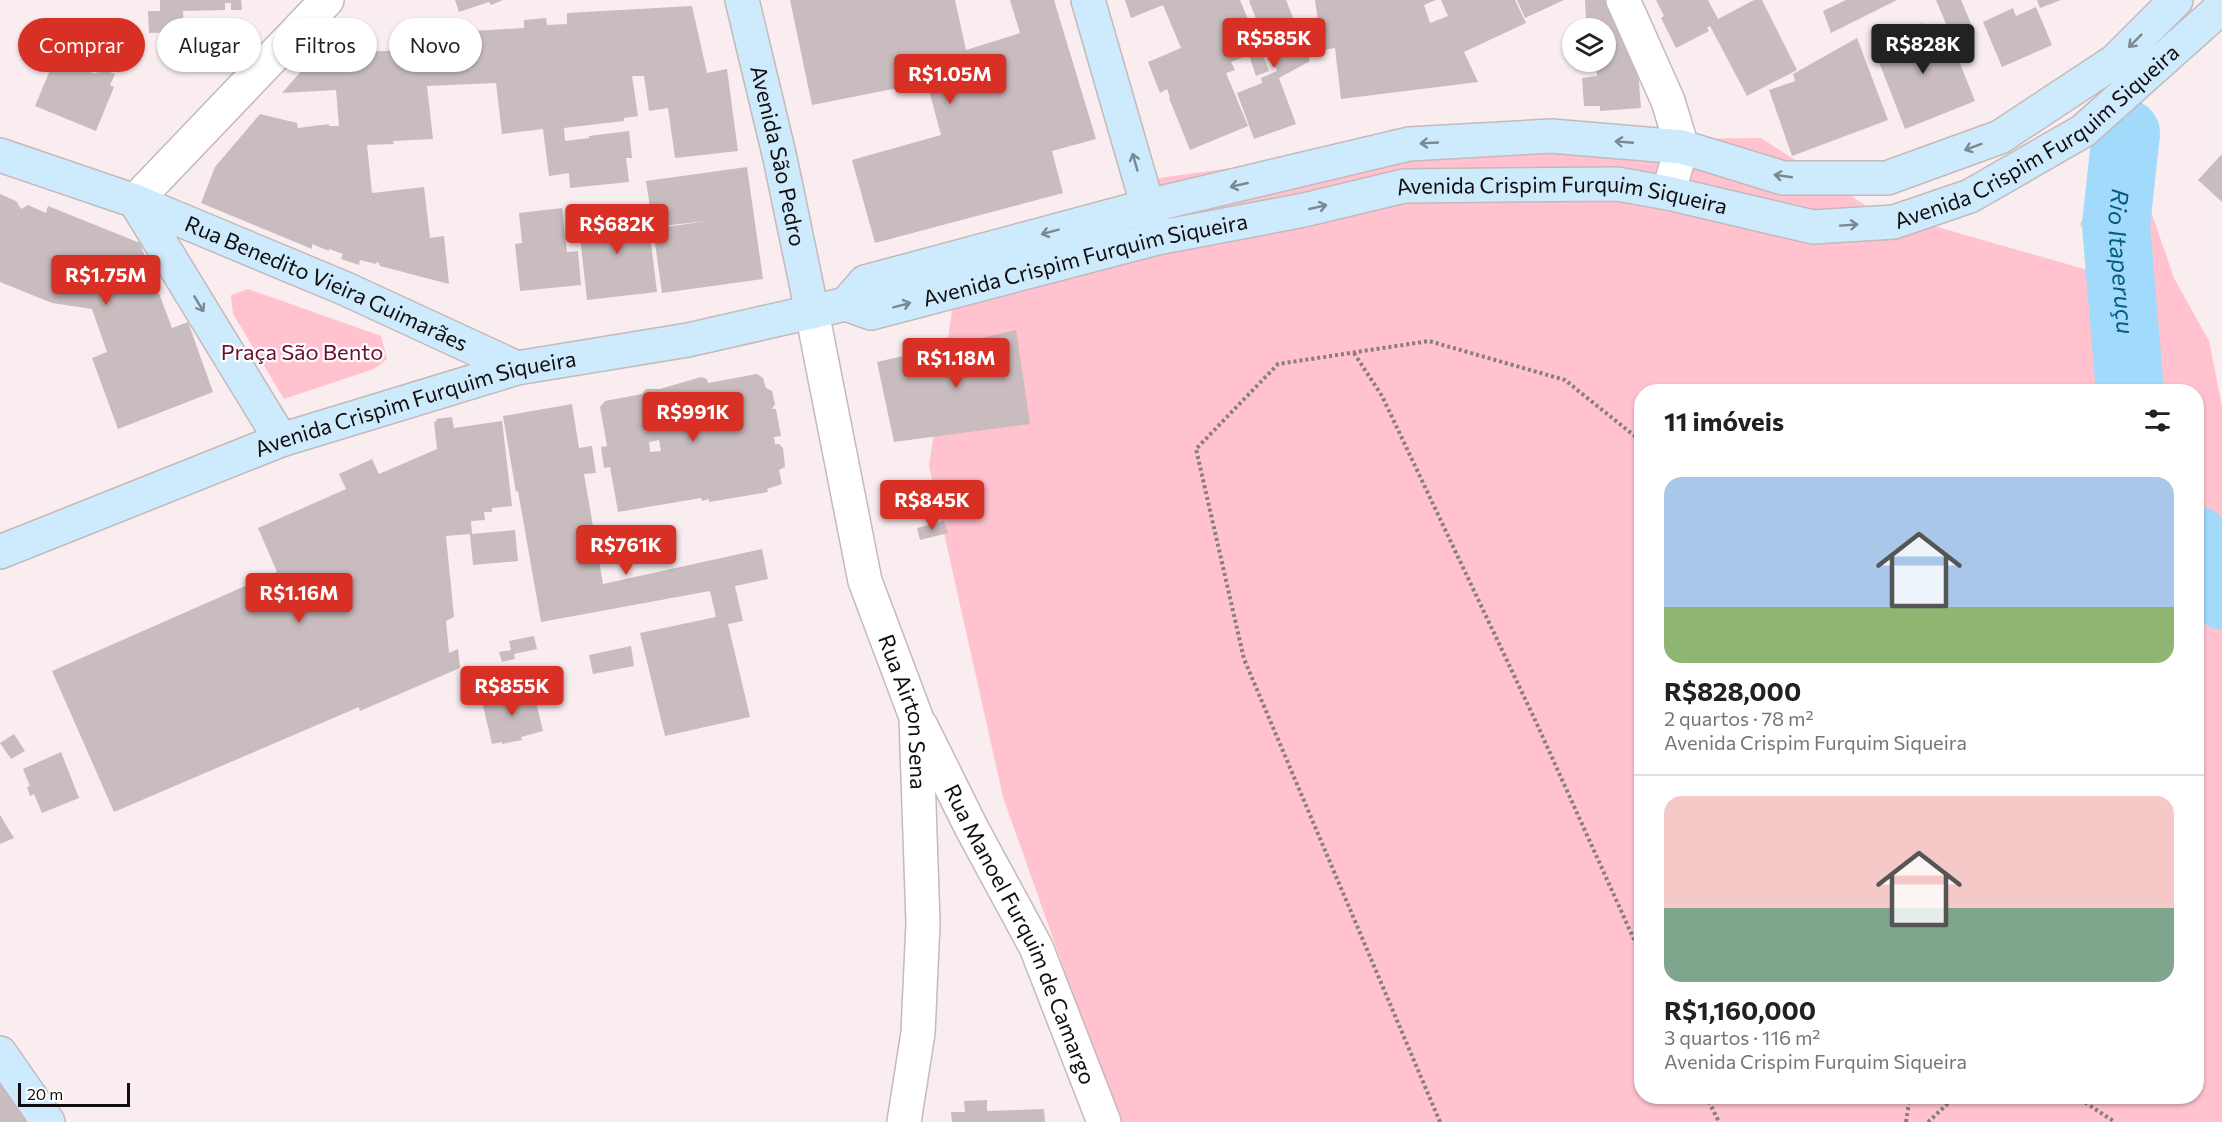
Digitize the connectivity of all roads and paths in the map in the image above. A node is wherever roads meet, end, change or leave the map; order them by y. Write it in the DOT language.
graph roads {
  1 [pos="327,0"];
  2 [pos="742,0"];
  3 [pos="1088,0"];
  4 [pos="1623,0"];
  5 [pos="2176,0"];
  6 [pos="2222,7"];
  7 [pos="1682,147"];
  8 [pos="0,155"];
  9 [pos="1668,193"];
  10 [pos="135,201"];
  11 [pos="1148,206"];
  12 [pos="1157,238"];
  13 [pos="846,304"];
  14 [pos="812,312"];
  15 [pos="1354,352"];
  16 [pos="517,368"];
  17 [pos="1634,435"];
  18 [pos="281,440"];
  19 [pos="0,552"];
  20 [pos="916,717"];
  21 [pos="1634,939"];
  22 [pos="0,1053"];
  23 [pos="1710,1104"];
  24 [pos="1909,1104"];
  25 [pos="1947,1104"];
  26 [pos="2087,1104"];
  27 [pos="48,1122"];
  28 [pos="904,1122"];
  29 [pos="1104,1122"];
  30 [pos="1440,1122"];
  31 [pos="1719,1122"];
  32 [pos="1906,1122"];
  33 [pos="1928,1122"];
  34 [pos="2115,1122"];
  1 -- 10 [label="street"];
  2 -- 14 [label="main road, Avenida São Pedro"];
  11 -- 3 [label="main road, one-way"];
  4 -- 7 [label="street"];
  5 -- 7 [label="main road, Avenida Crispim Furquim Siqueira, one-way"];
  9 -- 6 [label="main road, Avenida Crispim Furquim Siqueira, one-way"];
  7 -- 9 [label="street"];
  7 -- 11 [label="main road, Avenida Crispim Furquim Siqueira, one-way"];
  8 -- 10 [label="main road, Rua Benedito Vieira Guimarães"];
  12 -- 9 [label="main road, Avenida Crispim Furquim Siqueira, one-way"];
  10 -- 16 [label="main road, Rua Benedito Vieira Guimarães"];
  10 -- 18 [label="main road, Rua Benedito Vieira Guimarães, one-way"];
  11 -- 12 [label="main road"];
  11 -- 13 [label="main road, Avenida Crispim Furquim Siqueira, one-way"];
  13 -- 12 [label="main road, Avenida Crispim Furquim Siqueira, one-way"];
  13 -- 14 [label="main road, Avenida Crispim Furquim Siqueira"];
  14 -- 16 [label="main road, Avenida Crispim Furquim Siqueira"];
  14 -- 20 [label="street, Rua Airton Sena"];
  15 -- 17 [label="path"];
  15 -- 21 [label="path"];
  15 -- 30 [label="path"];
  16 -- 18 [label="main road, Avenida Crispim Furquim Siqueira"];
  18 -- 19 [label="main road, Avenida Crispim Furquim Siqueira"];
  20 -- 28 [label="street, Rua Airton Sena"];
  20 -- 29 [label="street, Rua Manoel Furquim de Camargo"];
  22 -- 27 [label="main road"];
  23 -- 31 [label="path"];
  24 -- 32 [label="path"];
  25 -- 33 [label="path"];
  26 -- 34 [label="path"];
}
